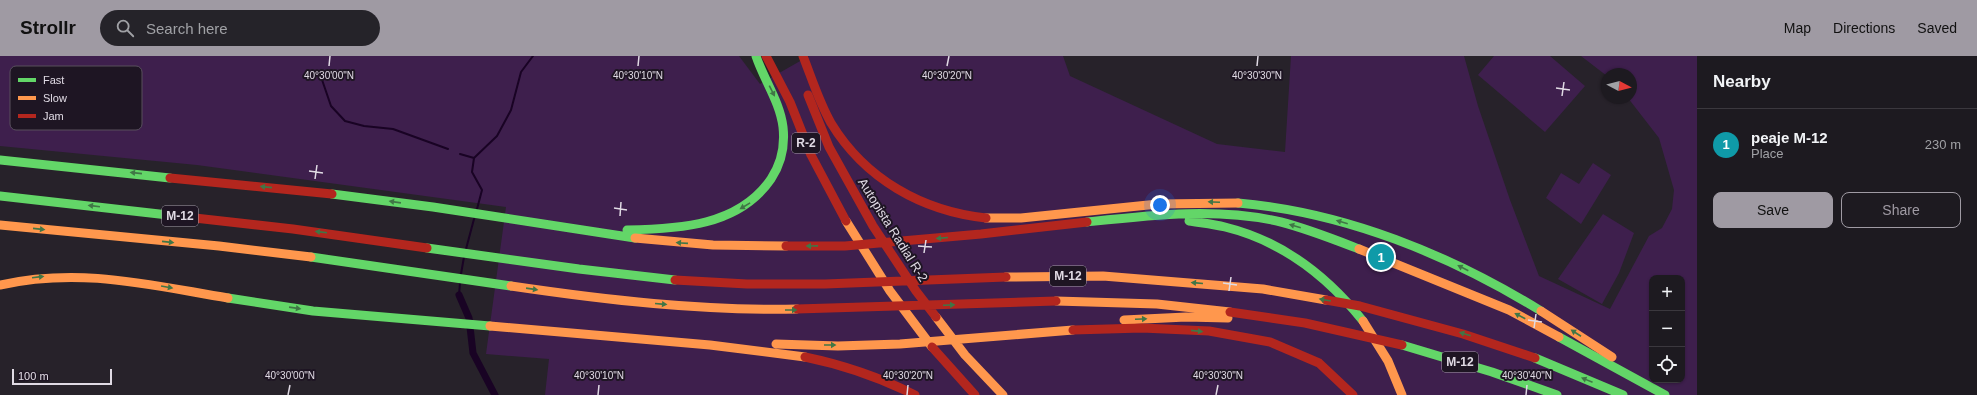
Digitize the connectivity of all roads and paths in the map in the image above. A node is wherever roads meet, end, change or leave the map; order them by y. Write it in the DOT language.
graph roads {
  1 [pos="756,56"];
  2 [pos="766,56"];
  3 [pos="799,56"];
  4 [pos="803,56"];
  5 [pos="0,160"];
  6 [pos="0,196"];
  7 [pos="1096,221"];
  8 [pos="0,225"];
  9 [pos="567,228"];
  10 [pos="0,285"];
  11 [pos="1361,335"];
  12 [pos="977,337"];
  13 [pos="637,338"];
  14 [pos="915,395"];
  15 [pos="975,395"];
  16 [pos="1003,395"];
  17 [pos="1353,395"];
  18 [pos="1402,395"];
  19 [pos="1557,395"];
  20 [pos="1623,395"];
  21 [pos="1665,395"];
  1 -- 9 [label="highway, one-way"];
  2 -- 15 [label="highway, R-2"];
  3 -- 16 [label="highway, Autopista Radial R-2 / R-2"];
  21 -- 4 [label="highway, one-way"];
  9 -- 5 [label="highway, one-way"];
  20 -- 6 [label="highway, M-12, one-way"];
  7 -- 9 [label="highway, one-way"];
  7 -- 18 [label="highway"];
  21 -- 7 [label="highway, one-way"];
  8 -- 11 [label="highway, M-12, one-way"];
  10 -- 13 [label="highway, one-way"];
  12 -- 11 [label="highway, one-way"];
  11 -- 19 [label="highway, M-12"];
  13 -- 12 [label="highway, one-way"];
  12 -- 17 [label="highway, one-way"];
  13 -- 14 [label="highway"];
}
